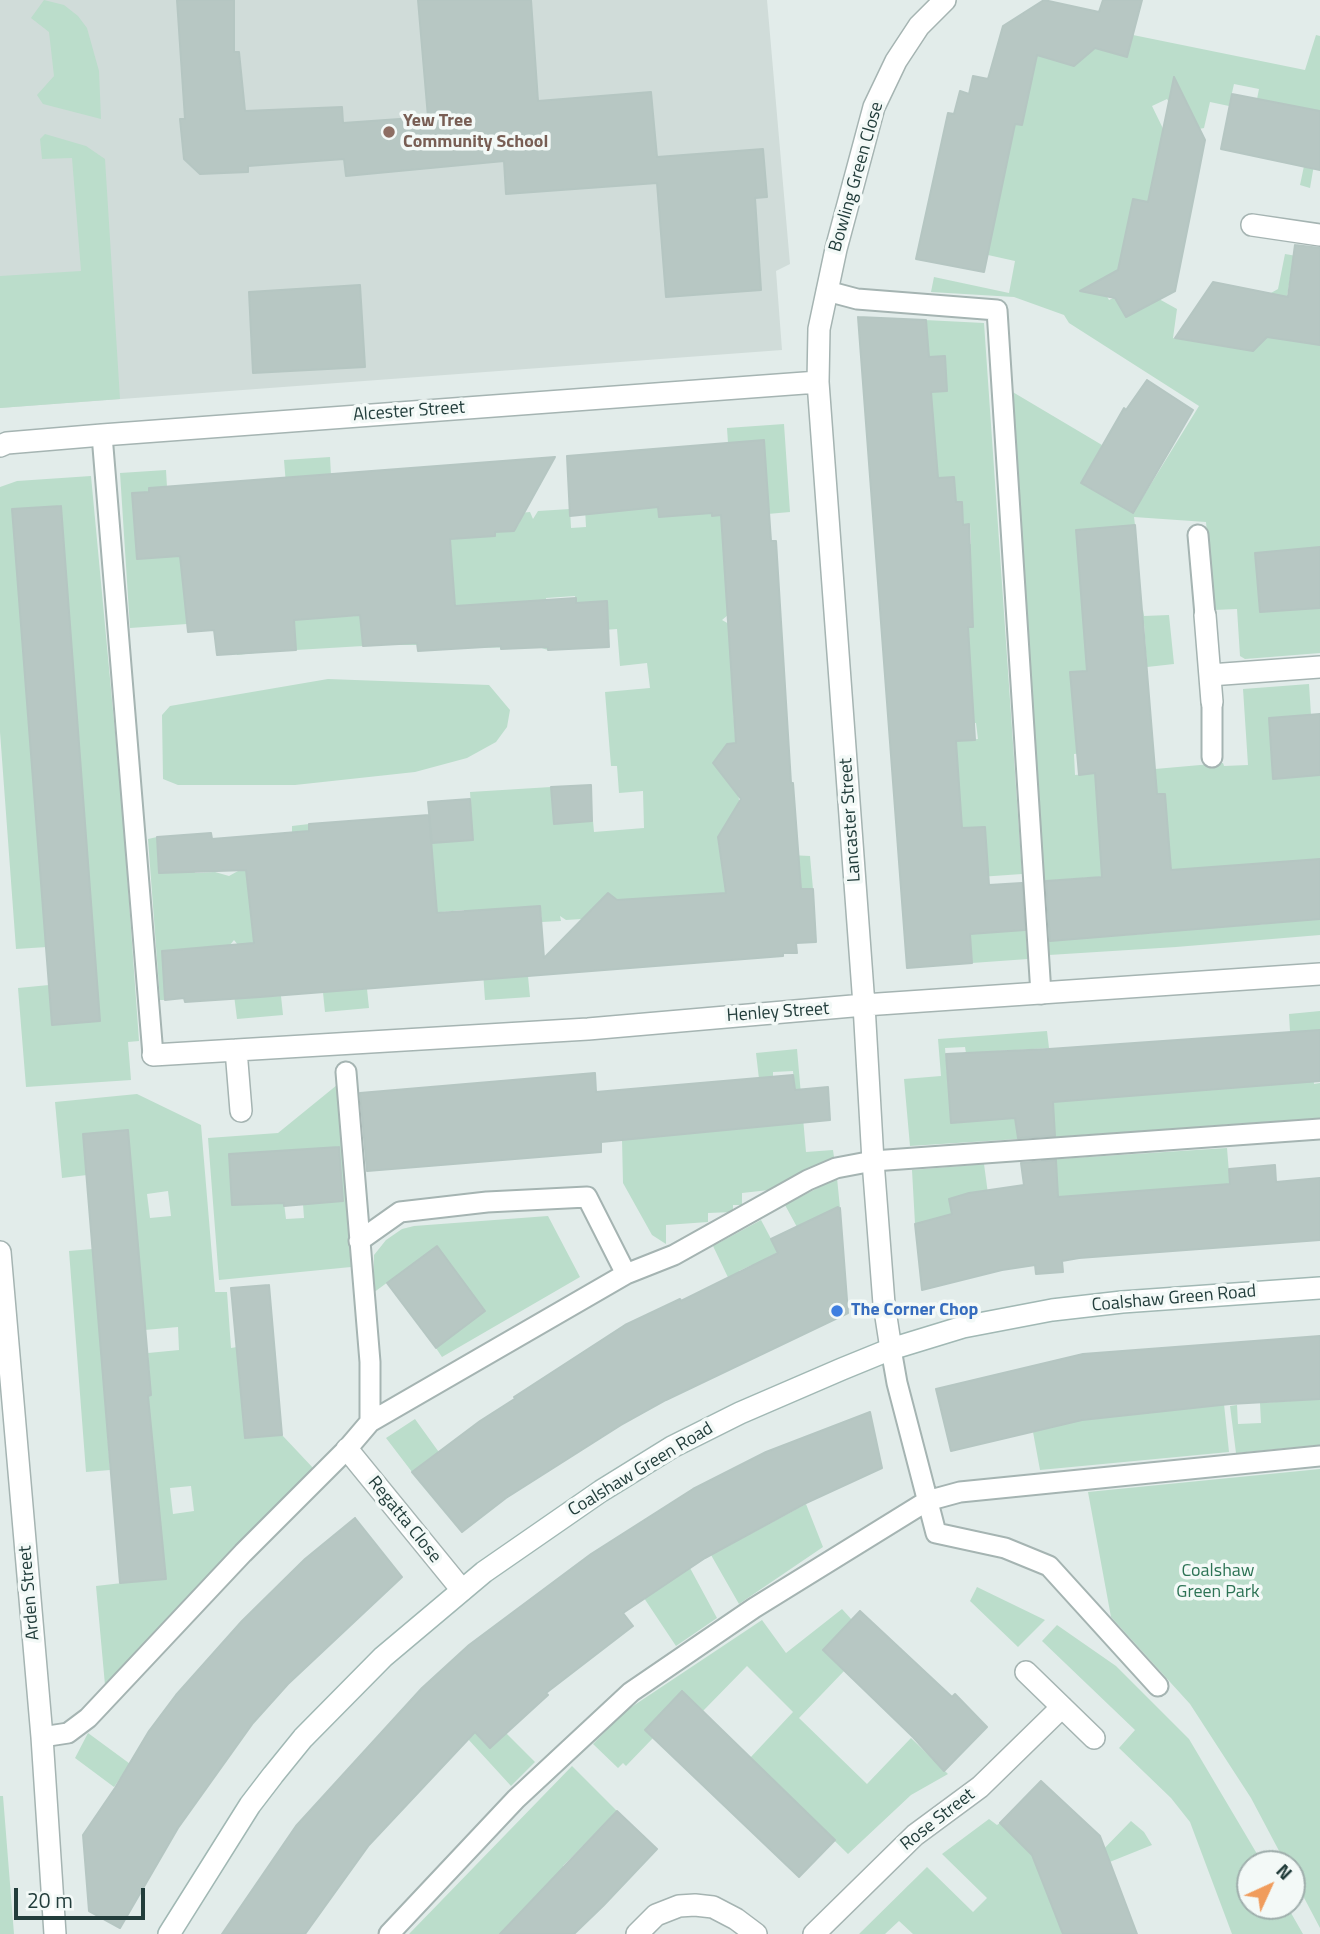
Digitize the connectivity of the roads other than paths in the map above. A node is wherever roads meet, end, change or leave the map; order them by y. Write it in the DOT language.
graph roads {
  1 [pos="945,0"];
  2 [pos="1252,225"];
  3 [pos="1320,235"];
  4 [pos="827,291"];
  5 [pos="818,382"];
  6 [pos="102,435"];
  7 [pos="0,446"];
  8 [pos="1198,535"];
  9 [pos="1205,615"];
  10 [pos="1320,667"];
  11 [pos="1210,675"];
  12 [pos="1212,702"];
  13 [pos="1213,757"];
  14 [pos="1320,974"];
  15 [pos="1041,994"];
  16 [pos="864,1006"];
  17 [pos="236,1050"];
  18 [pos="153,1055"];
  19 [pos="346,1072"];
  20 [pos="241,1111"];
  21 [pos="1320,1129"];
  22 [pos="873,1161"];
  23 [pos="359,1241"];
  24 [pos="0,1252"];
  25 [pos="626,1273"];
  26 [pos="1320,1288"];
  27 [pos="3,1311"];
  28 [pos="891,1349"];
  29 [pos="370,1422"];
  30 [pos="347,1449"];
  31 [pos="1320,1456"];
  32 [pos="927,1501"];
  33 [pos="462,1590"];
  34 [pos="1026,1672"];
  35 [pos="1158,1686"];
  36 [pos="1062,1707"];
  37 [pos="42,1737"];
  38 [pos="1094,1738"];
  39 [pos="55,1934"];
  40 [pos="169,1934"];
  41 [pos="389,1934"];
  42 [pos="637,1934"];
  43 [pos="756,1934"];
  44 [pos="814,1934"];
  1 -- 4 [label="street, Bowling Green Close"];
  2 -- 3 [label="street"];
  4 -- 5 [label="street, Lancaster Street"];
  4 -- 15 [label="lane"];
  5 -- 6 [label="street, Alcester Street"];
  5 -- 16 [label="street, Lancaster Street"];
  6 -- 7 [label="street, Alcester Street"];
  6 -- 18 [label="lane"];
  8 -- 9 [label="lane"];
  9 -- 11 [label="street"];
  10 -- 11 [label="street"];
  11 -- 12 [label="street"];
  12 -- 13 [label="lane"];
  14 -- 15 [label="street, Henley Street"];
  15 -- 16 [label="street, Henley Street"];
  16 -- 17 [label="street, Henley Street"];
  16 -- 22 [label="street, Lancaster Street"];
  17 -- 18 [label="street, Henley Street"];
  17 -- 20 [label="street"];
  19 -- 23 [label="lane"];
  21 -- 22 [label="lane"];
  22 -- 25 [label="lane"];
  22 -- 28 [label="street, Lancaster Street"];
  23 -- 25 [label="lane"];
  23 -- 29 [label="lane"];
  24 -- 27 [label="street, Arden Street"];
  25 -- 29 [label="lane"];
  26 -- 28 [label="street, Coalshaw Green Road"];
  27 -- 37 [label="street, Arden Street"];
  28 -- 32 [label="lane"];
  28 -- 33 [label="street, Coalshaw Green Road"];
  29 -- 30 [label="lane"];
  30 -- 33 [label="street, Regatta Close"];
  30 -- 37 [label="lane"];
  31 -- 32 [label="lane"];
  32 -- 35 [label="lane"];
  32 -- 41 [label="lane"];
  33 -- 40 [label="street, Coalshaw Green Road"];
  34 -- 36 [label="street"];
  36 -- 38 [label="street"];
  36 -- 44 [label="street, Rose Street"];
  37 -- 39 [label="street, Arden Street"];
  42 -- 43 [label="street"];
}
